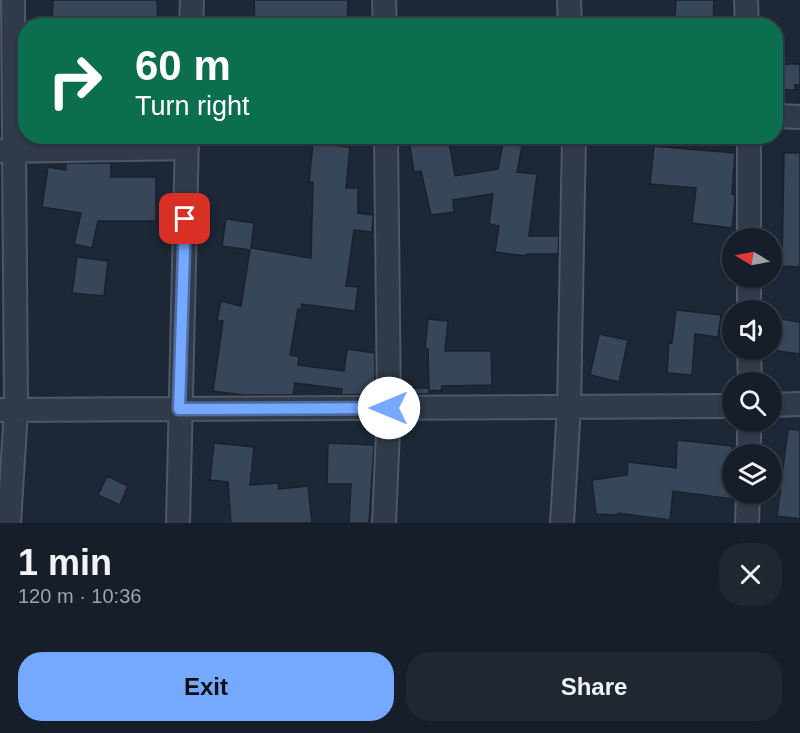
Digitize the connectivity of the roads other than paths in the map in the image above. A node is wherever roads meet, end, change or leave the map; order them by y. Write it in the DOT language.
graph roads {
  1 [pos="13,0"];
  2 [pos="192,0"];
  3 [pos="384,0"];
  4 [pos="569,0"];
  5 [pos="746,0"];
  6 [pos="191,18"];
  7 [pos="385,18"];
  8 [pos="570,18"];
  9 [pos="747,18"];
  10 [pos="783,116"];
  11 [pos="800,117"];
  12 [pos="147,144"];
  13 [pos="187,144"];
  14 [pos="386,144"];
  15 [pos="574,144"];
  16 [pos="749,144"];
  17 [pos="7,151"];
  18 [pos="749,228"];
  19 [pos="800,404"];
  20 [pos="782,405"];
  21 [pos="722,406"];
  22 [pos="569,407"];
  23 [pos="389,408"];
  24 [pos="179,409"];
  25 [pos="8,410"];
  26 [pos="748,504"];
  27 [pos="9,523"];
  28 [pos="178,523"];
  29 [pos="384,523"];
  30 [pos="562,523"];
  31 [pos="747,523"];
  1 -- 17 [label="street"];
  2 -- 6 [label="street"];
  3 -- 7 [label="street"];
  4 -- 8 [label="street"];
  5 -- 9 [label="street"];
  10 -- 11 [label="street"];
  12 -- 17 [label="street"];
  13 -- 24 [label="street"];
  14 -- 23 [label="street"];
  15 -- 22 [label="street"];
  16 -- 18 [label="street"];
  17 -- 25 [label="street"];
  19 -- 20 [label="street"];
  21 -- 22 [label="street"];
  22 -- 23 [label="street"];
  22 -- 30 [label="street"];
  23 -- 24 [label="street"];
  23 -- 29 [label="street"];
  24 -- 25 [label="street"];
  24 -- 28 [label="street"];
  25 -- 27 [label="street"];
  26 -- 31 [label="street"];
}
